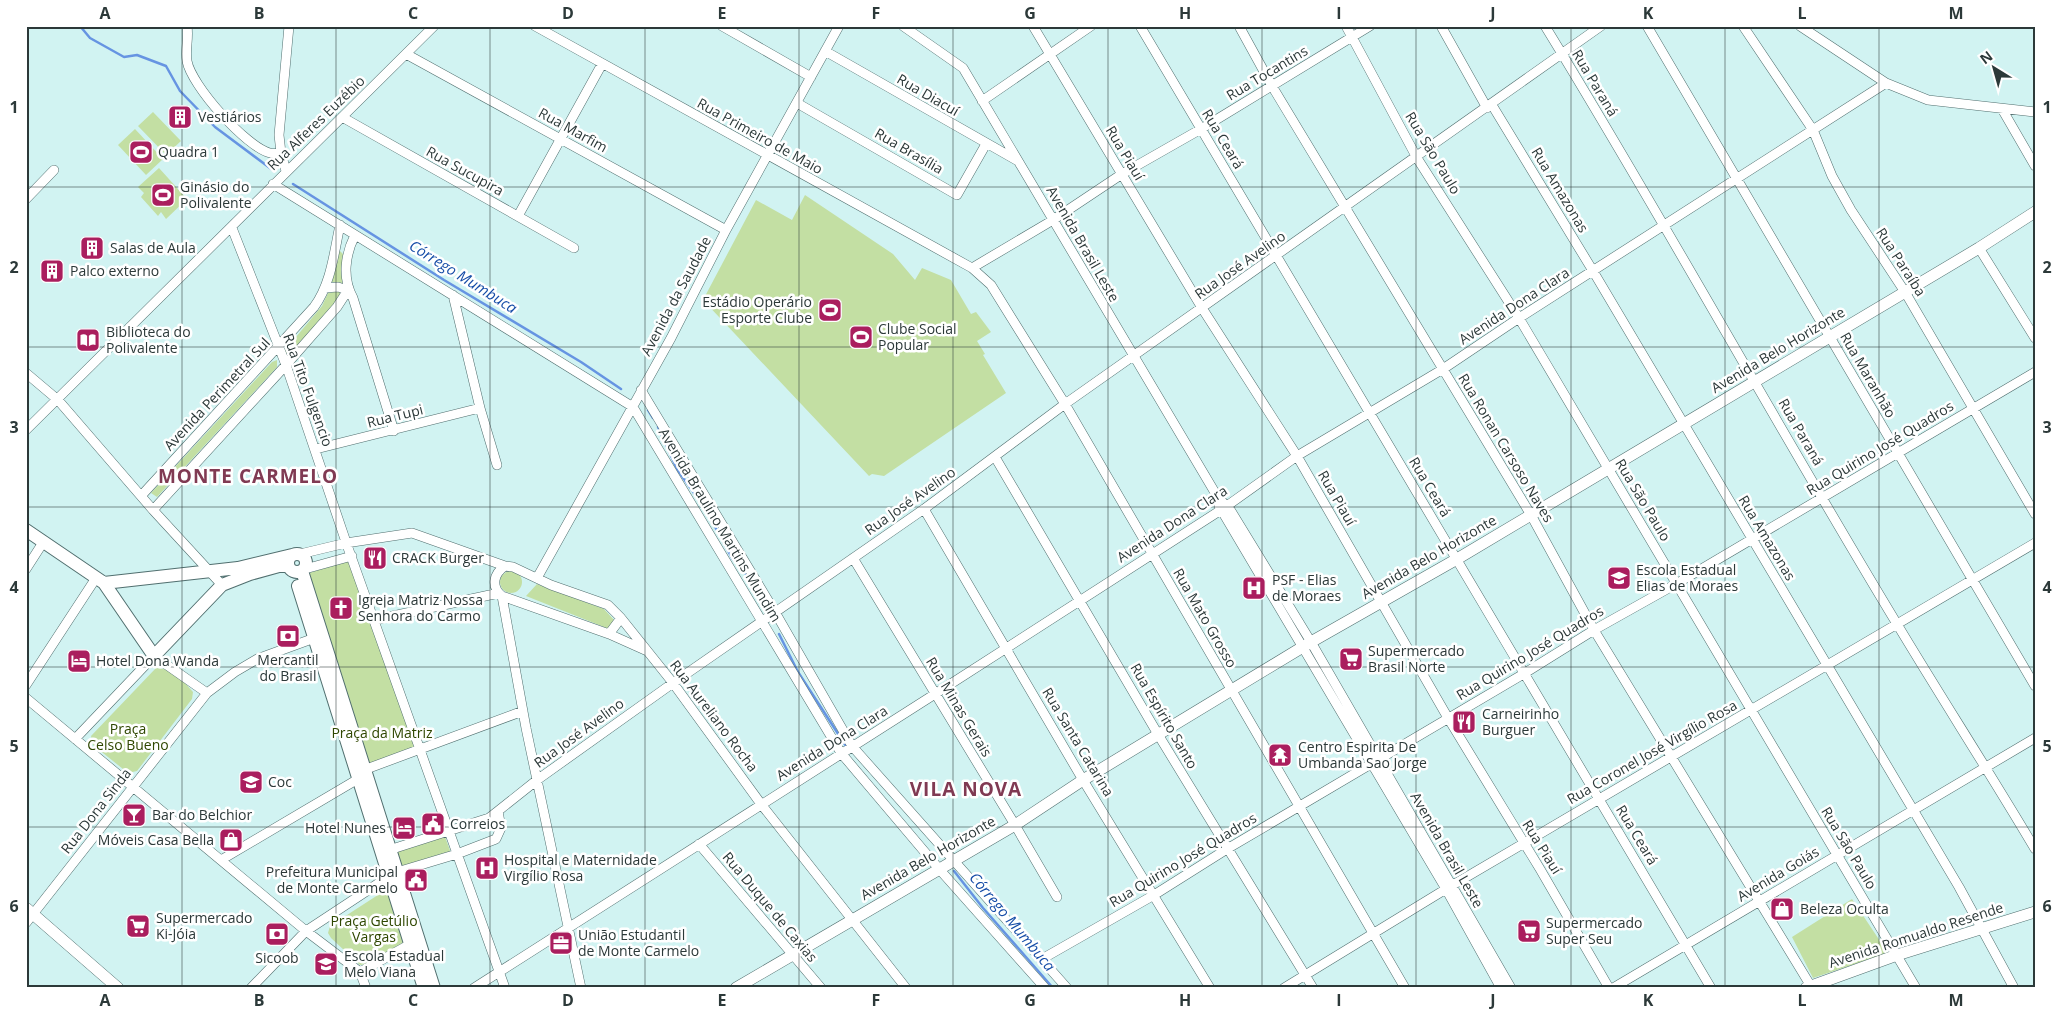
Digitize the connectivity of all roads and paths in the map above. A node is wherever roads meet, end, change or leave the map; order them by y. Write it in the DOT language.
graph roads {
  1 [pos="187,26"];
  2 [pos="288,26"];
  3 [pos="434,26"];
  4 [pos="534,26"];
  5 [pos="722,26"];
  6 [pos="839,26"];
  7 [pos="903,26"];
  8 [pos="1033,26"];
  9 [pos="1091,26"];
  10 [pos="1140,26"];
  11 [pos="1240,26"];
  12 [pos="1346,26"];
  13 [pos="1370,26"];
  14 [pos="1441,26"];
  15 [pos="1545,26"];
  16 [pos="1602,26"];
  17 [pos="1647,26"];
  18 [pos="1743,26"];
  19 [pos="1800,26"];
  20 [pos="1352,38"];
  21 [pos="825,51"];
  22 [pos="1561,53"];
  23 [pos="406,54"];
  24 [pos="1050,55"];
  25 [pos="602,64"];
  26 [pos="811,77"];
  27 [pos="1886,83"];
  28 [pos="1272,86"];
  29 [pos="982,101"];
  30 [pos="797,103"];
  31 [pos="1490,107"];
  32 [pos="2002,108"];
  33 [pos="2035,112"];
  34 [pos="342,117"];
  35 [pos="1201,130"];
  36 [pos="1813,130"];
  37 [pos="560,138"];
  38 [pos="986,144"];
  39 [pos="281,152"];
  40 [pos="767,156"];
  41 [pos="1417,158"];
  42 [pos="1018,161"];
  43 [pos="2035,166"];
  44 [pos="54,170"];
  45 [pos="286,171"];
  46 [pos="1122,174"];
  47 [pos="1737,178"];
  48 [pos="274,184"];
  49 [pos="26,199"];
  50 [pos="1345,208"];
  51 [pos="2035,212"];
  52 [pos="518,216"];
  53 [pos="1053,220"];
  54 [pos="340,225"];
  55 [pos="1664,225"];
  56 [pos="232,228"];
  57 [pos="726,230"];
  58 [pos="355,235"];
  59 [pos="574,248"];
  60 [pos="1979,248"];
  61 [pos="1276,255"];
  62 [pos="972,268"];
  63 [pos="1593,271"];
  64 [pos="325,288"];
  65 [pos="348,290"];
  66 [pos="1905,292"];
  67 [pos="453,295"];
  68 [pos="1202,308"];
  69 [pos="1519,318"];
  70 [pos="1830,337"];
  71 [pos="2035,338"];
  72 [pos="278,348"];
  73 [pos="1133,357"];
  74 [pos="286,365"];
  75 [pos="1443,369"];
  76 [pos="2035,372"];
  77 [pos="26,373"];
  78 [pos="1755,381"];
  79 [pos="640,392"];
  80 [pos="58,400"];
  81 [pos="1065,404"];
  82 [pos="633,406"];
  83 [pos="480,408"];
  84 [pos="1972,409"];
  85 [pos="1370,413"];
  86 [pos="1684,424"];
  87 [pos="26,430"];
  88 [pos="394,431"];
  89 [pos="316,449"];
  90 [pos="1898,453"];
  91 [pos="1297,456"];
  92 [pos="995,457"];
  93 [pos="496,465"];
  94 [pos="1608,469"];
  95 [pos="142,496"];
  96 [pos="1823,497"];
  97 [pos="1224,508"];
  98 [pos="924,509"];
  99 [pos="153,510"];
  100 [pos="2035,514"];
  101 [pos="1531,515"];
  102 [pos="26,530"];
  103 [pos="1752,539"];
  104 [pos="44,541"];
  105 [pos="2035,542"];
  106 [pos="346,543"];
  107 [pos="1151,553"];
  108 [pos="352,556"];
  109 [pos="853,558"];
  110 [pos="1457,559"];
  111 [pos="297,565"];
  112 [pos="505,566"];
  113 [pos="26,569"];
  114 [pos="209,572"];
  115 [pos="537,578"];
  116 [pos="1972,580"];
  117 [pos="100,581"];
  118 [pos="1676,584"];
  119 [pos="222,585"];
  120 [pos="500,595"];
  121 [pos="1080,600"];
  122 [pos="1382,602"];
  123 [pos="775,612"];
  124 [pos="621,618"];
  125 [pos="374,620"];
  126 [pos="763,621"];
  127 [pos="1897,624"];
  128 [pos="1594,630"];
  129 [pos="609,634"];
  130 [pos="318,636"];
  131 [pos="1307,644"];
  132 [pos="1006,648"];
  133 [pos="647,651"];
  134 [pos="154,656"];
  135 [pos="1827,665"];
  136 [pos="1525,673"];
  137 [pos="673,683"];
  138 [pos="26,685"];
  139 [pos="2035,686"];
  140 [pos="1232,692"];
  141 [pos="207,693"];
  142 [pos="935,694"];
  143 [pos="26,698"];
  144 [pos="1751,710"];
  145 [pos="523,711"];
  146 [pos="1448,718"];
  147 [pos="1159,736"];
  148 [pos="2035,738"];
  149 [pos="75,739"];
  150 [pos="852,746"];
  151 [pos="421,748"];
  152 [pos="842,753"];
  153 [pos="1671,756"];
  154 [pos="1374,761"];
  155 [pos="1985,766"];
  156 [pos="360,774"];
  157 [pos="537,780"];
  158 [pos="1083,780"];
  159 [pos="133,786"];
  160 [pos="1600,798"];
  161 [pos="761,804"];
  162 [pos="1300,806"];
  163 [pos="1913,810"];
  164 [pos="498,811"];
  165 [pos="1015,825"];
  166 [pos="450,831"];
  167 [pos="699,844"];
  168 [pos="1523,844"];
  169 [pos="1227,849"];
  170 [pos="2035,850"];
  171 [pos="385,851"];
  172 [pos="457,854"];
  173 [pos="1837,855"];
  174 [pos="221,860"];
  175 [pos="953,862"];
  176 [pos="940,870"];
  177 [pos="393,874"];
  178 [pos="1449,888"];
  179 [pos="1154,895"];
  180 [pos="1057,898"];
  181 [pos="1759,902"];
  182 [pos="2035,912"];
  183 [pos="28,915"];
  184 [pos="851,920"];
  185 [pos="568,928"];
  186 [pos="1982,928"];
  187 [pos="306,931"];
  188 [pos="1373,933"];
  189 [pos="415,941"];
  190 [pos="1686,944"];
  191 [pos="792,954"];
  192 [pos="1897,955"];
  193 [pos="1042,959"];
  194 [pos="1490,960"];
  195 [pos="500,971"];
  196 [pos="360,972"];
  197 [pos="1306,975"];
  198 [pos="1810,987"];
  199 [pos="118,988"];
  200 [pos="251,988"];
  201 [pos="366,988"];
  202 [pos="424,988"];
  203 [pos="434,988"];
  204 [pos="474,988"];
  205 [pos="505,988"];
  206 [pos="581,988"];
  207 [pos="736,988"];
  208 [pos="820,988"];
  209 [pos="906,988"];
  210 [pos="1045,988"];
  211 [pos="1067,988"];
  212 [pos="1210,988"];
  213 [pos="1284,988"];
  214 [pos="1313,988"];
  215 [pos="1406,988"];
  216 [pos="1501,988"];
  217 [pos="1511,988"];
  218 [pos="1609,988"];
  219 [pos="1613,988"];
  220 [pos="1711,988"];
  221 [pos="1916,988"];
  222 [pos="2014,988"];
  1 -- 39 [label="street"];
  2 -- 39 [label="street"];
  3 -- 23 [label="street, Rua Alferes Euzébio"];
  4 -- 25 [label="street, Rua Primeiro de Maio"];
  5 -- 26 [label="street"];
  6 -- 21 [label="street, Avenida da Saudade"];
  7 -- 29 [label="street, Avenida Brasil Leste"];
  8 -- 24 [label="street, Rua Piauí"];
  9 -- 24 [label="street"];
  10 -- 35 [label="street, Rua Ceará"];
  11 -- 28 [label="street, Rua Ronan Carsoso Naves"];
  12 -- 20 [label="street, Rua São Paulo"];
  13 -- 20 [label="street, Rua Tocantins"];
  14 -- 31 [label="street, Rua Amazonas"];
  15 -- 22 [label="street, Rua Paraná"];
  16 -- 22 [label="street, Rua José Avelino"];
  17 -- 47 [label="street, Rua Maranhão"];
  18 -- 36 [label="street, Rua Paraíba"];
  19 -- 27 [label="street"];
  20 -- 28 [label="street, Rua Tocantins"];
  20 -- 41 [label="street, Rua São Paulo"];
  21 -- 26 [label="street, Avenida da Saudade"];
  21 -- 38 [label="street, Rua Diacuí"];
  22 -- 31 [label="street, Rua José Avelino"];
  22 -- 55 [label="street, Rua Paraná"];
  23 -- 34 [label="street, Rua Alferes Euzébio"];
  23 -- 37 [label="street, Rua Marfim"];
  24 -- 29 [label="street"];
  24 -- 46 [label="street, Rua Piauí"];
  25 -- 37 [label="street"];
  25 -- 40 [label="street, Rua Primeiro de Maio"];
  26 -- 30 [label="street, Avenida da Saudade"];
  27 -- 32 [label="street"];
  27 -- 36 [label="street, Avenida Dona Clara"];
  28 -- 35 [label="street, Rua Tocantins"];
  28 -- 50 [label="street, Rua Ronan Carsoso Naves"];
  29 -- 42 [label="street, Avenida Brasil Leste"];
  30 -- 38 [label="street, Rua Brasília"];
  30 -- 40 [label="street, Avenida da Saudade"];
  31 -- 41 [label="street, Rua José Avelino"];
  31 -- 63 [label="street, Rua Amazonas"];
  32 -- 33 [label="street"];
  32 -- 43 [label="street"];
  34 -- 45 [label="street, Rua Alferes Euzébio"];
  34 -- 52 [label="street, Rua Sucupira"];
  35 -- 46 [label="street, Rua Tocantins"];
  35 -- 61 [label="street, Rua Ceará"];
  36 -- 47 [label="street, Avenida Dona Clara"];
  36 -- 66 [label="street, Rua Paraíba"];
  37 -- 52 [label="street"];
  37 -- 57 [label="street, Rua Marfim"];
  38 -- 42 [label="street, Rua Diacuí"];
  39 -- 45 [label="street"];
  40 -- 57 [label="street, Avenida da Saudade"];
  40 -- 62 [label="street, Rua Primeiro de Maio"];
  41 -- 50 [label="street, Rua José Avelino"];
  41 -- 69 [label="street, Rua São Paulo"];
  42 -- 53 [label="street, Avenida Brasil Leste"];
  44 -- 49 [label="street"];
  45 -- 48 [label="street, Rua Alferes Euzébio"];
  46 -- 53 [label="street, Rua Tocantins"];
  46 -- 68 [label="street, Rua Piauí"];
  47 -- 55 [label="street, Avenida Dona Clara"];
  47 -- 70 [label="street, Rua Maranhão"];
  48 -- 54 [label="street, Avenida Braulino Martins Mundim"];
  48 -- 56 [label="street, Rua Alferes Euzébio"];
  50 -- 61 [label="street, Rua José Avelino"];
  50 -- 75 [label="street, Rua Ronan Carsoso Naves"];
  51 -- 60 [label="street, Avenida Belo Horizonte"];
  52 -- 59 [label="street, Rua Sucupira"];
  53 -- 62 [label="street, Rua Tocantins"];
  53 -- 73 [label="street, Avenida Brasil Leste"];
  54 -- 58 [label="street, Avenida Braulino Martins Mundim"];
  54 -- 64 [label="street, Avenida Perimetral Sul"];
  55 -- 63 [label="street, Avenida Dona Clara"];
  55 -- 78 [label="street, Rua Paraná"];
  56 -- 72 [label="street, Rua Tito Fulgencio"];
  56 -- 80 [label="street, Rua Alferes Euzébio"];
  57 -- 79 [label="street, Avenida da Saudade"];
  58 -- 65 [label="street"];
  58 -- 67 [label="street, Avenida Braulino Martins Mundim"];
  60 -- 66 [label="street, Avenida Belo Horizonte"];
  60 -- 71 [label="street"];
  61 -- 68 [label="street, Rua José Avelino"];
  61 -- 85 [label="street, Rua Ceará"];
  62 -- 81 [label="street, Rua Mato Grosso"];
  63 -- 69 [label="street, Avenida Dona Clara"];
  63 -- 86 [label="street, Rua Amazonas"];
  64 -- 65 [label="street"];
  64 -- 72 [label="street, Avenida Perimetral Sul"];
  65 -- 74 [label="street"];
  65 -- 88 [label="street"];
  66 -- 70 [label="street, Avenida Belo Horizonte"];
  66 -- 84 [label="street, Rua Paraíba"];
  67 -- 82 [label="street, Avenida Braulino Martins Mundim"];
  67 -- 83 [label="street"];
  68 -- 73 [label="street, Rua José Avelino"];
  68 -- 91 [label="street, Rua Piauí"];
  69 -- 75 [label="street, Avenida Dona Clara"];
  69 -- 94 [label="street, Rua São Paulo"];
  70 -- 78 [label="street, Avenida Belo Horizonte"];
  70 -- 90 [label="street, Rua Maranhão"];
  72 -- 74 [label="street, Rua Tito Fulgencio"];
  72 -- 95 [label="street, Avenida Perimetral Sul"];
  73 -- 81 [label="street, Rua José Avelino"];
  73 -- 97 [label="street, Avenida Brasil Leste"];
  74 -- 89 [label="street, Rua Tito Fulgencio"];
  74 -- 99 [label="street"];
  75 -- 85 [label="street, Avenida Dona Clara"];
  75 -- 101 [label="street, Rua Ronan Carsoso Naves"];
  76 -- 84 [label="street, Rua Quirino José Quadros"];
  77 -- 80 [label="street"];
  78 -- 86 [label="street, Avenida Belo Horizonte"];
  78 -- 96 [label="street, Rua Paraná"];
  79 -- 82 [label="street, Avenida da Saudade"];
  79 -- 123 [label="street, Avenida Braulino Martins Mundim"];
  80 -- 87 [label="street, Rua Alferes Euzébio"];
  80 -- 95 [label="street"];
  81 -- 92 [label="street, Rua José Avelino"];
  81 -- 107 [label="street, Rua Mato Grosso"];
  82 -- 115 [label="street, Avenida da Saudade"];
  82 -- 126 [label="street, Avenida Braulino Martins Mundim"];
  83 -- 88 [label="street, Rua Tupi"];
  83 -- 93 [label="street"];
  84 -- 90 [label="street, Rua Quirino José Quadros"];
  84 -- 100 [label="street, Rua Paraíba"];
  85 -- 91 [label="street, Avenida Dona Clara"];
  85 -- 110 [label="street, Rua Ceará"];
  86 -- 94 [label="street, Avenida Belo Horizonte"];
  86 -- 103 [label="street, Rua Amazonas"];
  88 -- 89 [label="street, Rua Tupi"];
  89 -- 106 [label="street, Rua Tito Fulgencio"];
  90 -- 96 [label="street, Rua Quirino José Quadros"];
  90 -- 116 [label="street, Rua Maranhão"];
  91 -- 97 [label="street, Avenida Dona Clara"];
  91 -- 122 [label="street, Rua Piauí"];
  92 -- 98 [label="street, Rua José Avelino"];
  92 -- 121 [label="street, Rua Espírito Santo"];
  94 -- 101 [label="street, Avenida Belo Horizonte"];
  94 -- 118 [label="street, Rua São Paulo"];
  95 -- 99 [label="street"];
  96 -- 103 [label="street, Rua Quirino José Quadros"];
  96 -- 127 [label="street, Rua Paraná"];
  97 -- 107 [label="street, Avenida Dona Clara"];
  97 -- 131 [label="street, Avenida Brasil Leste"];
  98 -- 109 [label="street, Rua José Avelino"];
  98 -- 132 [label="street, Rua Santa Catarina"];
  99 -- 114 [label="street"];
  101 -- 110 [label="street, Avenida Belo Horizonte"];
  101 -- 128 [label="street, Rua Ronan Carsoso Naves"];
  102 -- 104 [label="main road"];
  103 -- 118 [label="street, Rua Quirino José Quadros"];
  103 -- 135 [label="street, Rua Amazonas"];
  104 -- 113 [label="street"];
  104 -- 117 [label="main road"];
  105 -- 116 [label="street, Rua Coronel José Virgílio Rosa"];
  106 -- 108 [label="street, Rua Tito Fulgencio"];
  106 -- 111 [label="street, Rua Aureliano Rocha"];
  106 -- 112 [label="street, Rua Aureliano Rocha"];
  107 -- 121 [label="street, Avenida Dona Clara"];
  107 -- 140 [label="street, Rua Mato Grosso"];
  108 -- 111 [label="street"];
  108 -- 125 [label="street, Rua Tito Fulgencio"];
  109 -- 123 [label="street, Rua José Avelino"];
  109 -- 142 [label="street, Rua Minas Gerais"];
  110 -- 122 [label="street, Avenida Belo Horizonte"];
  110 -- 136 [label="street, Rua Ceará"];
  111 -- 114 [label="main road"];
  111 -- 119 [label="main road"];
  111 -- 130 [label="main road"];
  112 -- 115 [label="street, Rua Aureliano Rocha"];
  112 -- 120 [label="street"];
  114 -- 117 [label="main road"];
  114 -- 119 [label="street"];
  115 -- 124 [label="street, Rua Aureliano Rocha"];
  116 -- 127 [label="street, Rua Coronel José Virgílio Rosa"];
  116 -- 139 [label="street, Rua Maranhão"];
  117 -- 134 [label="main road"];
  117 -- 138 [label="street"];
  118 -- 128 [label="street, Rua Quirino José Quadros"];
  118 -- 144 [label="street, Rua São Paulo"];
  119 -- 134 [label="main road"];
  120 -- 125 [label="street"];
  120 -- 129 [label="street"];
  120 -- 145 [label="street"];
  121 -- 132 [label="street, Avenida Dona Clara"];
  121 -- 147 [label="street, Rua Espírito Santo"];
  122 -- 131 [label="street, Avenida Belo Horizonte"];
  122 -- 146 [label="street, Rua Piauí"];
  123 -- 126 [label="street, Rua José Avelino"];
  123 -- 150 [label="street, Avenida Braulino Martins Mundim"];
  124 -- 129 [label="street"];
  124 -- 133 [label="street, Rua Aureliano Rocha"];
  125 -- 151 [label="street, Rua Tito Fulgencio"];
  126 -- 137 [label="street, Rua José Avelino"];
  126 -- 152 [label="street, Avenida Braulino Martins Mundim"];
  127 -- 135 [label="street, Rua Coronel José Virgílio Rosa"];
  127 -- 155 [label="street, Rua Paraná"];
  128 -- 136 [label="street, Rua Quirino José Quadros"];
  128 -- 153 [label="street, Rua Ronan Carsoso Naves"];
  129 -- 133 [label="street"];
  130 -- 141 [label="street, Rua Dona Sinda"];
  130 -- 156 [label="main road"];
  131 -- 140 [label="street, Avenida Belo Horizonte"];
  131 -- 154 [label="street, Avenida Brasil Leste"];
  132 -- 142 [label="street, Avenida Dona Clara"];
  132 -- 158 [label="street, Rua Santa Catarina"];
  133 -- 137 [label="street, Rua Aureliano Rocha"];
  134 -- 141 [label="street"];
  134 -- 149 [label="street"];
  135 -- 144 [label="street, Rua Coronel José Virgílio Rosa"];
  135 -- 163 [label="street, Rua Amazonas"];
  136 -- 146 [label="street, Rua Quirino José Quadros"];
  136 -- 160 [label="street, Rua Ceará"];
  137 -- 157 [label="street, Rua José Avelino"];
  137 -- 161 [label="street, Rua Aureliano Rocha"];
  140 -- 147 [label="street, Avenida Belo Horizonte"];
  140 -- 162 [label="street, Rua Mato Grosso"];
  141 -- 159 [label="street, Rua Dona Sinda"];
  142 -- 150 [label="street, Avenida Dona Clara"];
  142 -- 165 [label="street, Rua Minas Gerais"];
  143 -- 149 [label="street"];
  144 -- 153 [label="street, Rua Coronel José Virgílio Rosa"];
  144 -- 173 [label="street, Rua São Paulo"];
  145 -- 151 [label="street"];
  145 -- 157 [label="street"];
  146 -- 154 [label="street, Rua Quirino José Quadros"];
  146 -- 168 [label="street, Rua Piauí"];
  147 -- 158 [label="street, Avenida Belo Horizonte"];
  147 -- 169 [label="street, Rua Espírito Santo"];
  148 -- 155 [label="street, Avenida Goiás"];
  149 -- 159 [label="street"];
  150 -- 152 [label="street, Avenida Dona Clara"];
  150 -- 175 [label="street, Avenida Braulino Martins Mundim"];
  151 -- 156 [label="street"];
  151 -- 166 [label="street, Rua Tito Fulgencio"];
  152 -- 161 [label="street, Avenida Dona Clara"];
  152 -- 176 [label="street, Avenida Braulino Martins Mundim"];
  153 -- 160 [label="street, Rua Coronel José Virgílio Rosa"];
  153 -- 181 [label="street, Rua Ronan Carsoso Naves"];
  154 -- 162 [label="street, Rua Quirino José Quadros"];
  154 -- 178 [label="street, Avenida Brasil Leste"];
  155 -- 163 [label="street, Avenida Goiás"];
  155 -- 170 [label="street, Rua Paraná"];
  156 -- 171 [label="main road"];
  156 -- 174 [label="street"];
  157 -- 164 [label="street, Rua José Avelino"];
  157 -- 185 [label="street"];
  158 -- 165 [label="street, Avenida Belo Horizonte"];
  158 -- 179 [label="street, Rua Santa Catarina"];
  159 -- 174 [label="street"];
  159 -- 183 [label="street, Rua Dona Sinda"];
  160 -- 168 [label="street, Rua Coronel José Virgílio Rosa"];
  160 -- 190 [label="street, Rua Ceará"];
  161 -- 167 [label="street, Avenida Dona Clara"];
  161 -- 184 [label="street, Rua Aureliano Rocha"];
  162 -- 169 [label="street, Rua Quirino José Quadros"];
  162 -- 188 [label="street, Rua Mato Grosso"];
  163 -- 173 [label="street, Avenida Goiás"];
  163 -- 186 [label="street, Rua Amazonas"];
  164 -- 166 [label="street, Rua José Avelino"];
  164 -- 172 [label="street"];
  165 -- 175 [label="street, Avenida Belo Horizonte"];
  165 -- 180 [label="street, Rua Minas Gerais"];
  166 -- 171 [label="street, Rua José Avelino"];
  166 -- 172 [label="street, Rua Tito Fulgencio"];
  167 -- 185 [label="street, Avenida Dona Clara"];
  167 -- 191 [label="street, Rua Duque de Caxias"];
  168 -- 178 [label="street, Rua Coronel José Virgílio Rosa"];
  168 -- 218 [label="street, Rua Piauí"];
  169 -- 179 [label="street, Rua Quirino José Quadros"];
  169 -- 197 [label="street, Rua Espírito Santo"];
  171 -- 177 [label="main road"];
  172 -- 177 [label="street"];
  172 -- 195 [label="street, Rua Tito Fulgencio"];
  173 -- 181 [label="street, Avenida Goiás"];
  173 -- 192 [label="street, Rua São Paulo"];
  174 -- 187 [label="street"];
  175 -- 176 [label="street, Avenida Belo Horizonte"];
  175 -- 193 [label="street, Avenida Braulino Martins Mundim"];
  176 -- 184 [label="street, Avenida Belo Horizonte"];
  176 -- 210 [label="street, Avenida Braulino Martins Mundim"];
  177 -- 187 [label="street"];
  177 -- 189 [label="main road"];
  178 -- 188 [label="street, Rua Coronel José Virgílio Rosa"];
  178 -- 194 [label="street, Avenida Brasil Leste"];
  179 -- 193 [label="street, Rua Quirino José Quadros"];
  179 -- 212 [label="street, Rua Santa Catarina"];
  181 -- 190 [label="street, Avenida Goiás"];
  181 -- 198 [label="street, Rua Ronan Carsoso Naves"];
  182 -- 186 [label="street, Avenida Romualdo Resende"];
  183 -- 199 [label="street"];
  184 -- 191 [label="street, Avenida Belo Horizonte"];
  184 -- 209 [label="street, Rua Aureliano Rocha"];
  185 -- 195 [label="street, Avenida Dona Clara"];
  185 -- 206 [label="street"];
  186 -- 192 [label="street, Avenida Romualdo Resende"];
  186 -- 222 [label="street, Rua Amazonas"];
  187 -- 196 [label="street"];
  187 -- 200 [label="street"];
  188 -- 197 [label="street, Rua Coronel José Virgílio Rosa"];
  188 -- 215 [label="street, Rua Mato Grosso"];
  189 -- 196 [label="street"];
  189 -- 202 [label="main road"];
  189 -- 203 [label="main road"];
  190 -- 219 [label="street, Avenida Goiás"];
  190 -- 220 [label="street, Rua Ceará"];
  191 -- 207 [label="street, Avenida Belo Horizonte"];
  191 -- 208 [label="street, Rua Duque de Caxias"];
  192 -- 198 [label="street, Avenida Romualdo Resende"];
  192 -- 221 [label="street, Rua São Paulo"];
  193 -- 211 [label="street, Avenida Braulino Martins Mundim"];
  194 -- 216 [label="street, Avenida Brasil Leste"];
  194 -- 217 [label="street, Avenida Brasil Leste"];
  195 -- 204 [label="street, Avenida Dona Clara"];
  195 -- 205 [label="street, Rua Tito Fulgencio"];
  196 -- 201 [label="street"];
  197 -- 213 [label="street, Rua Coronel José Virgílio Rosa"];
  197 -- 214 [label="street, Rua Espírito Santo"];
}
